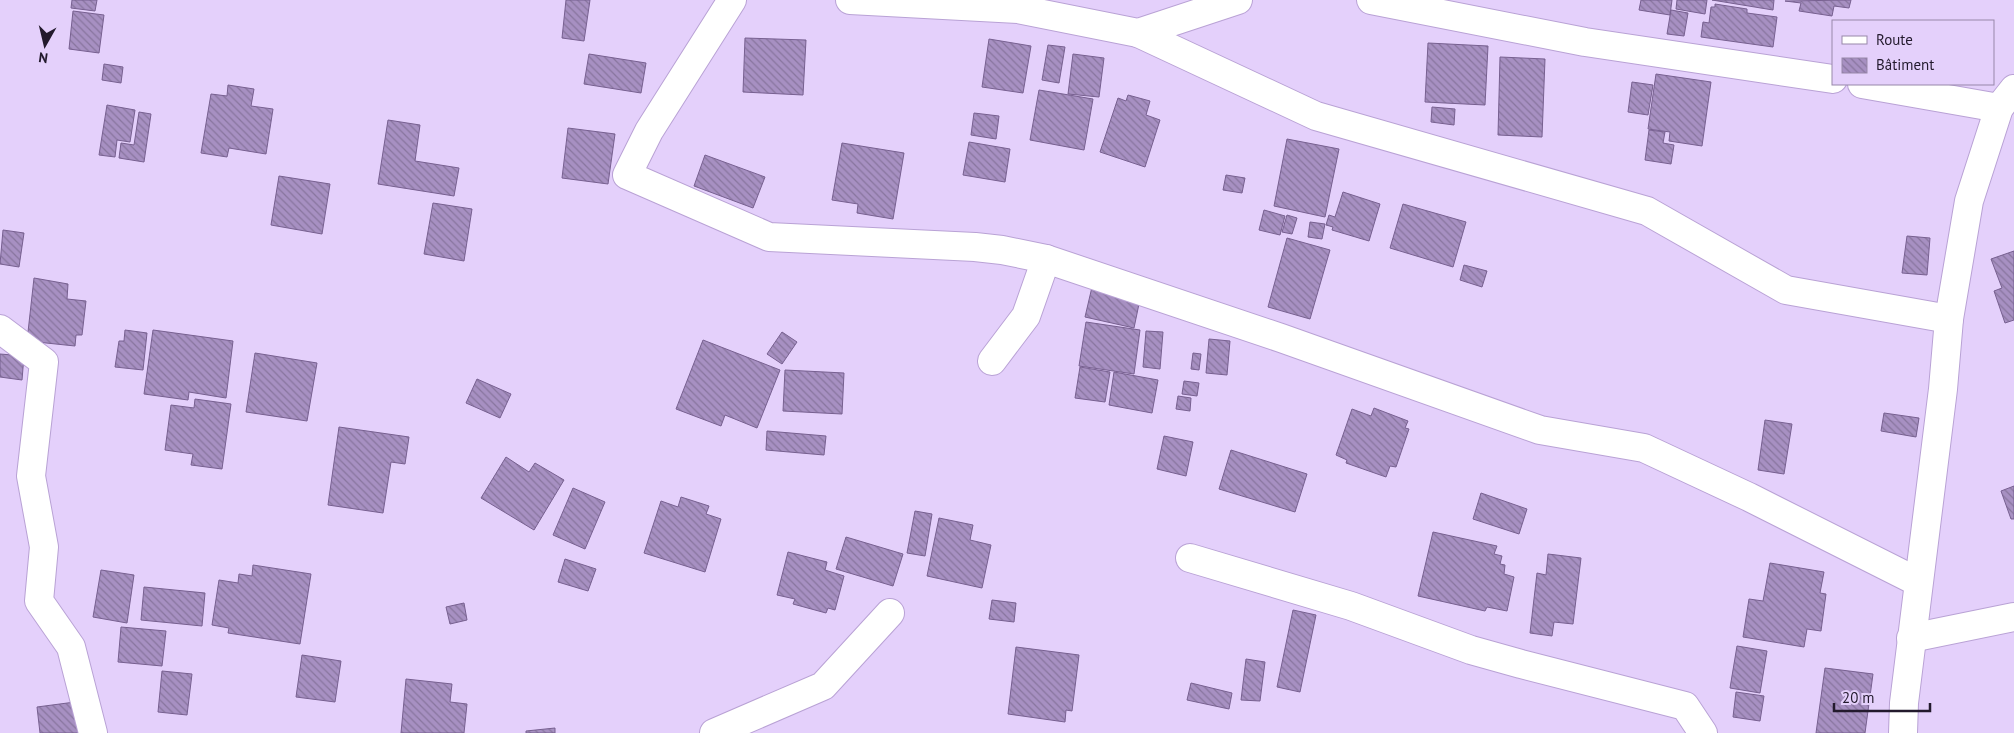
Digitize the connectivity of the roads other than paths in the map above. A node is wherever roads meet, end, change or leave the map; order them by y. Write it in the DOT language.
graph roads {
  1 [pos="732,0"];
  2 [pos="850,0"];
  3 [pos="1238,0"];
  4 [pos="1371,0"];
  5 [pos="1138,33"];
  6 [pos="1832,79"];
  7 [pos="1872,85"];
  8 [pos="2006,99"];
  9 [pos="1046,259"];
  10 [pos="1949,319"];
  11 [pos="0,329"];
  12 [pos="992,361"];
  13 [pos="1190,558"];
  14 [pos="1918,582"];
  15 [pos="890,613"];
  16 [pos="2014,617"];
  17 [pos="1911,638"];
  18 [pos="93,733"];
  19 [pos="714,733"];
  20 [pos="1703,733"];
  21 [pos="1903,733"];
  1 -- 9 [label="street"];
  2 -- 5 [label="street"];
  3 -- 5 [label="street"];
  4 -- 6 [label="street"];
  5 -- 10 [label="street"];
  7 -- 8 [label="street"];
  8 -- 10 [label="street"];
  9 -- 12 [label="street"];
  9 -- 14 [label="street"];
  10 -- 14 [label="street"];
  11 -- 18 [label="street"];
  13 -- 20 [label="street"];
  14 -- 17 [label="street"];
  15 -- 19 [label="street"];
  16 -- 17 [label="street"];
  17 -- 21 [label="street"];
}
